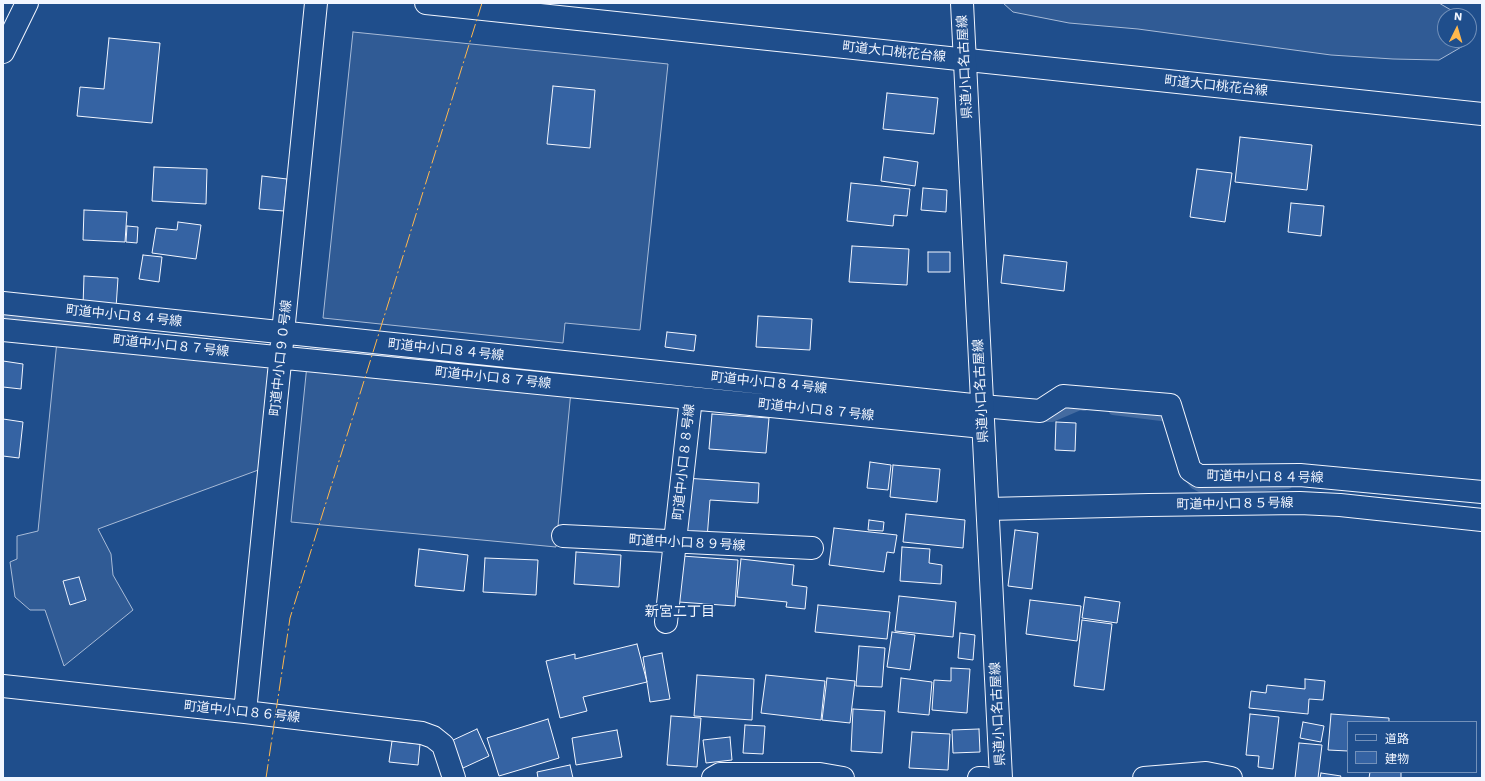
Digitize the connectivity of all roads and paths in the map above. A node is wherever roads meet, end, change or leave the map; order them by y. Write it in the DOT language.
graph roads {
  1 [pos="27,3"];
  2 [pos="316,3"];
  3 [pos="426,3"];
  4 [pos="962,3"];
  5 [pos="553,10"];
  6 [pos="3,52"];
  7 [pos="965,60"];
  8 [pos="1482,114"];
  9 [pos="3,303"];
  10 [pos="3,330"];
  11 [pos="283,333"];
  12 [pos="281,357"];
  13 [pos="691,398"];
  14 [pos="982,406"];
  15 [pos="983,427"];
  16 [pos="1482,492"];
  17 [pos="988,509"];
  18 [pos="1482,520"];
  19 [pos="563,536"];
  20 [pos="675,542"];
  21 [pos="812,548"];
  22 [pos="666,622"];
  23 [pos="3,686"];
  24 [pos="246,712"];
  25 [pos="454,778"];
  26 [pos="713,778"];
  27 [pos="843,778"];
  28 [pos="979,778"];
  29 [pos="984,778"];
  30 [pos="1001,778"];
  31 [pos="1144,778"];
  32 [pos="1231,778"];
  1 -- 6 [label="main road"];
  2 -- 11 [label="main road, 町道中小口９０号線"];
  3 -- 5 [label="main road, 町道大口桃花台線"];
  4 -- 7 [label="main road, 県道小口名古屋線"];
  5 -- 7 [label="main road, 町道大口桃花台線"];
  7 -- 8 [label="main road, 町道大口桃花台線"];
  7 -- 14 [label="main road, 県道小口名古屋線"];
  9 -- 11 [label="main road, 町道中小口８４号線"];
  10 -- 12 [label="main road, 町道中小口８７号線"];
  11 -- 12 [label="main road, 町道中小口９０号線"];
  11 -- 14 [label="main road, 町道中小口８４号線"];
  12 -- 13 [label="main road, 町道中小口８７号線"];
  12 -- 24 [label="main road, 町道中小口９０号線"];
  13 -- 15 [label="main road, 町道中小口８７号線"];
  13 -- 20 [label="main road, 町道中小口８８号線"];
  14 -- 15 [label="main road, 県道小口名古屋線"];
  14 -- 16 [label="main road, 町道中小口８４号線"];
  15 -- 17 [label="main road, 県道小口名古屋線"];
  17 -- 18 [label="main road, 町道中小口８５号線"];
  17 -- 30 [label="main road, 県道小口名古屋線"];
  19 -- 20 [label="main road, 町道中小口８９号線"];
  20 -- 21 [label="main road, 町道中小口８９号線"];
  20 -- 22 [label="main road, 町道中小口８８号線"];
  23 -- 24 [label="main road, 町道中小口８６号線"];
  24 -- 25 [label="main road, 町道中小口８６号線"];
  26 -- 27 [label="main road"];
  28 -- 29 [label="main road"];
  31 -- 32 [label="main road"];
}
